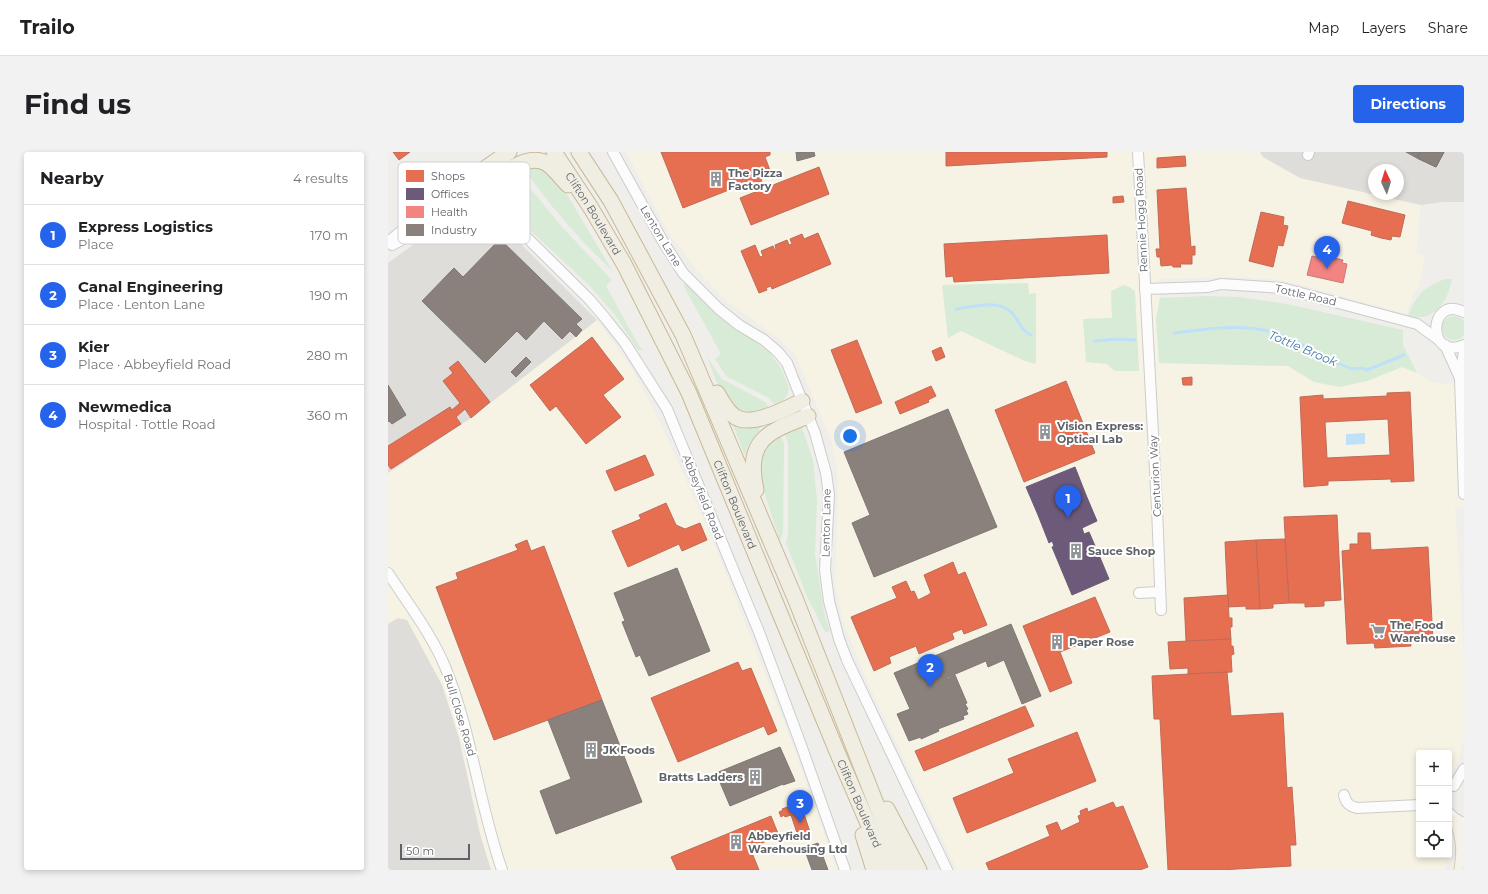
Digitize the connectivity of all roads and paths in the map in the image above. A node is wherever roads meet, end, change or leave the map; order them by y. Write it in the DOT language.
graph roads {
  1 [pos="509,152"];
  2 [pos="554,152"];
  3 [pos="579,152"];
  4 [pos="612,152"];
  5 [pos="1138,152"];
  6 [pos="494,162"];
  7 [pos="522,162"];
  8 [pos="591,208"];
  9 [pos="398,234"];
  10 [pos="530,241"];
  11 [pos="388,242"];
  12 [pos="398,242"];
  13 [pos="388,248"];
  14 [pos="1145,289"];
  15 [pos="1464,312"];
  16 [pos="1441,315"];
  17 [pos="1416,324"];
  18 [pos="683,335"];
  19 [pos="1442,342"];
  20 [pos="1464,345"];
  21 [pos="1464,352"];
  22 [pos="1460,378"];
  23 [pos="802,402"];
  24 [pos="808,416"];
  25 [pos="1464,494"];
  26 [pos="773,546"];
  27 [pos="388,573"];
  28 [pos="1160,592"];
  29 [pos="1139,593"];
  30 [pos="1161,610"];
  31 [pos="855,748"];
  32 [pos="838,754"];
  33 [pos="1464,768"];
  34 [pos="1464,781"];
  35 [pos="1452,787"];
  36 [pos="1452,788"];
  37 [pos="1344,795"];
  38 [pos="1416,805"];
  39 [pos="1457,819"];
  40 [pos="502,870"];
  41 [pos="845,870"];
  42 [pos="874,870"];
  43 [pos="888,870"];
  44 [pos="903,870"];
  45 [pos="919,870"];
  46 [pos="947,870"];
  47 [pos="1461,870"];
  1 -- 6 [label="highway"];
  2 -- 8 [label="highway, Clifton Boulevard"];
  3 -- 18 [label="highway, Clifton Boulevard"];
  4 -- 23 [label="street, Lenton Lane"];
  5 -- 14 [label="street, Rennie Hogg Road"];
  7 -- 8 [label="highway"];
  8 -- 32 [label="highway, Clifton Boulevard"];
  9 -- 11 [label="street"];
  10 -- 41 [label="street, Abbeyfield Road"];
  12 -- 13 [label="street"];
  14 -- 17 [label="street, Tottle Road"];
  14 -- 28 [label="street, Centurion Way"];
  15 -- 16 [label="street"];
  16 -- 17 [label="street"];
  16 -- 19 [label="street"];
  17 -- 19 [label="street, Tottle Road"];
  18 -- 23 [label="highway"];
  18 -- 26 [label="highway, Clifton Boulevard"];
  19 -- 20 [label="street"];
  19 -- 22 [label="street"];
  21 -- 22 [label="street"];
  22 -- 25 [label="street"];
  23 -- 24 [label="street, Lenton Lane"];
  24 -- 26 [label="highway"];
  24 -- 46 [label="street, Lenton Lane"];
  26 -- 31 [label="highway, Clifton Boulevard"];
  27 -- 40 [label="street, Bull Close Road"];
  28 -- 29 [label="street"];
  28 -- 30 [label="street, Centurion Way"];
  31 -- 44 [label="highway, Clifton Boulevard"];
  31 -- 45 [label="highway"];
  32 -- 42 [label="highway"];
  32 -- 43 [label="highway, Clifton Boulevard"];
  33 -- 35 [label="street"];
  34 -- 36 [label="street"];
  37 -- 38 [label="street"];
  39 -- 47 [label="main road"];
}
